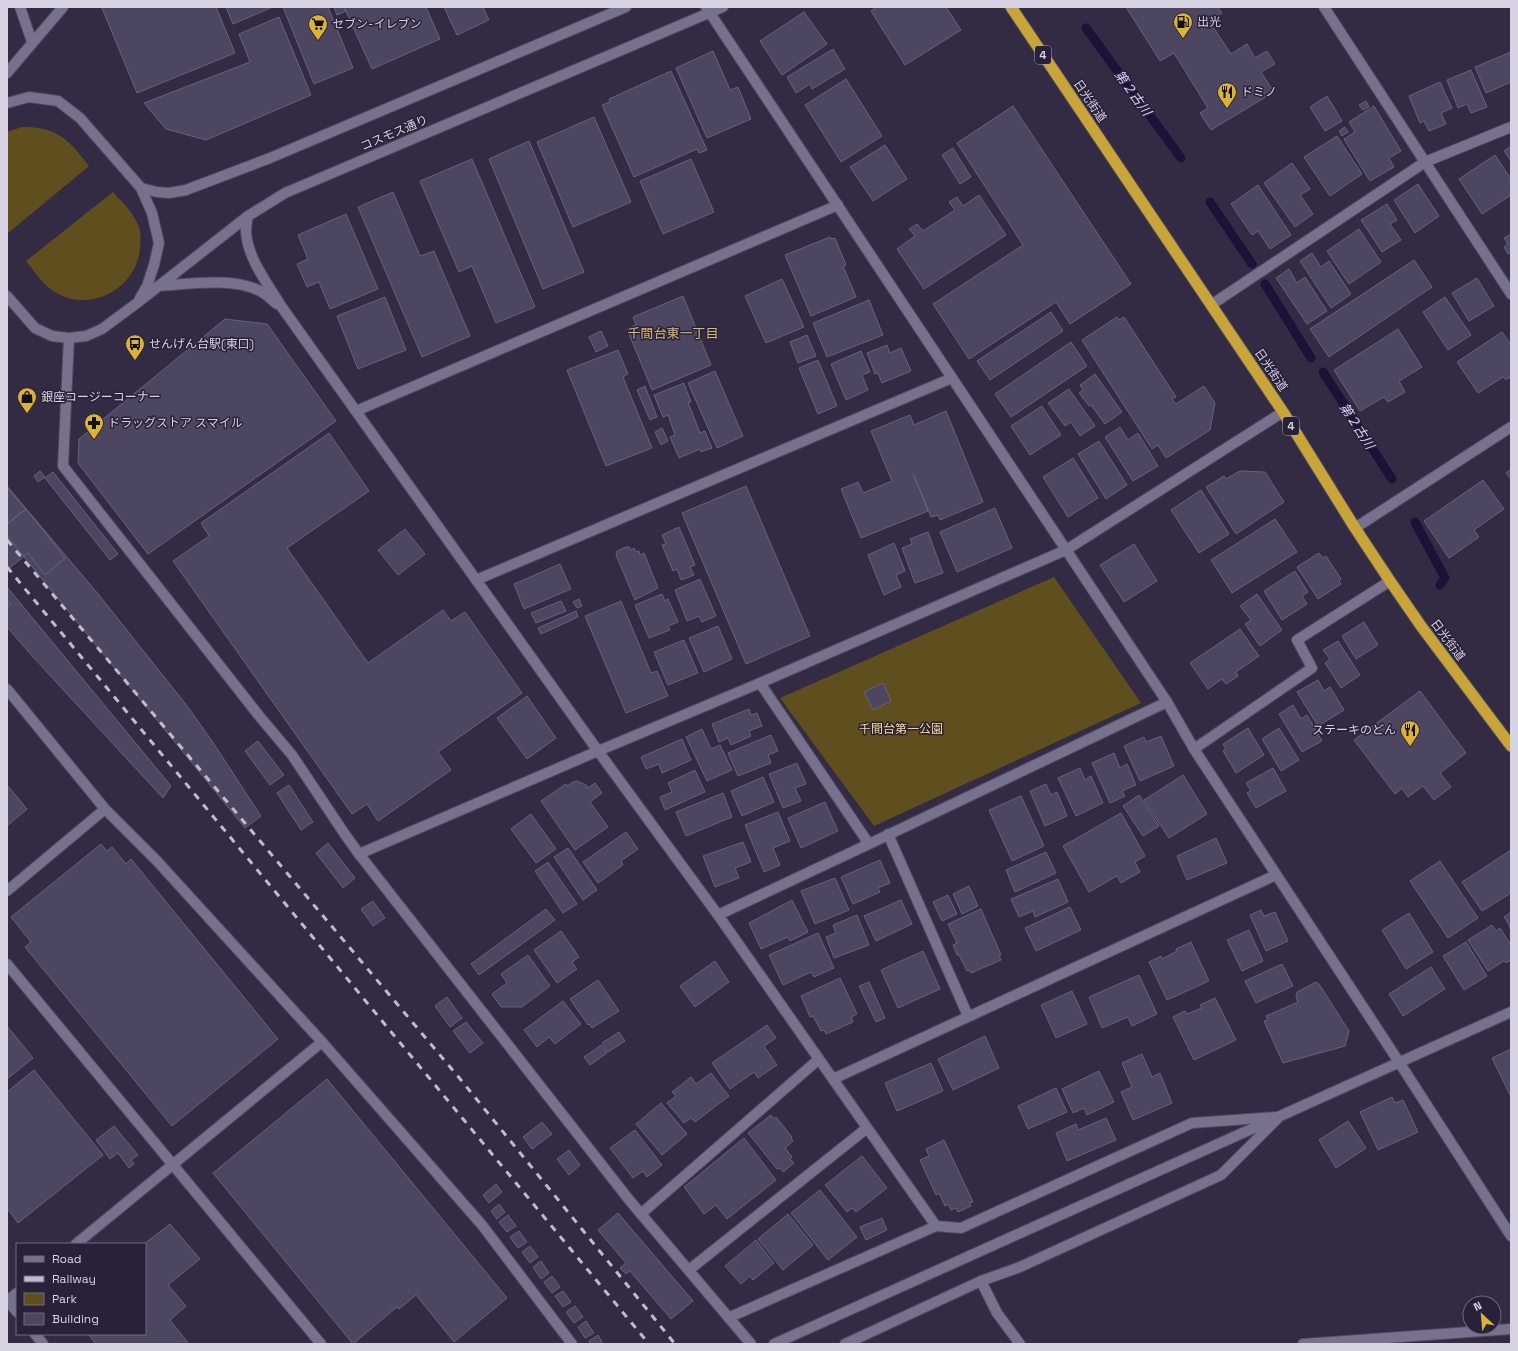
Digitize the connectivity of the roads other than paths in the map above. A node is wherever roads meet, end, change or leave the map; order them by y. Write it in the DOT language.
graph roads {
  1 [pos="20,7"];
  2 [pos="63,7"];
  3 [pos="626,7"];
  4 [pos="723,7"];
  5 [pos="1011,7"];
  6 [pos="1324,7"];
  7 [pos="708,10"];
  8 [pos="32,42"];
  9 [pos="7,73"];
  10 [pos="7,103"];
  11 [pos="1511,127"];
  12 [pos="1425,162"];
  13 [pos="141,188"];
  14 [pos="838,205"];
  15 [pos="248,216"];
  16 [pos="158,286"];
  17 [pos="1511,294"];
  18 [pos="7,296"];
  19 [pos="137,303"];
  20 [pos="1211,305"];
  21 [pos="281,306"];
  22 [pos="69,338"];
  23 [pos="952,378"];
  24 [pos="356,411"];
  25 [pos="1283,412"];
  26 [pos="1511,427"];
  27 [pos="1355,528"];
  28 [pos="1066,550"];
  29 [pos="476,580"];
  30 [pos="1390,581"];
  31 [pos="760,683"];
  32 [pos="7,689"];
  33 [pos="1167,702"];
  34 [pos="1511,746"];
  35 [pos="1194,749"];
  36 [pos="598,751"];
  37 [pos="105,809"];
  38 [pos="888,834"];
  39 [pos="869,844"];
  40 [pos="359,854"];
  41 [pos="1276,874"];
  42 [pos="7,891"];
  43 [pos="718,915"];
  44 [pos="7,964"];
  45 [pos="1511,1012"];
  46 [pos="968,1016"];
  47 [pos="322,1042"];
  48 [pos="819,1059"];
  49 [pos="1399,1062"];
  50 [pos="833,1079"];
  51 [pos="1279,1116"];
  52 [pos="867,1128"];
  53 [pos="172,1164"];
  54 [pos="642,1213"];
  55 [pos="936,1226"];
  56 [pos="1511,1236"];
  57 [pos="77,1243"];
  58 [pos="689,1270"];
  59 [pos="981,1281"];
  60 [pos="16,1294"];
  61 [pos="7,1300"];
  62 [pos="16,1311"];
  63 [pos="730,1317"];
  64 [pos="1511,1329"];
  65 [pos="36,1335"];
  66 [pos="43,1344"];
  67 [pos="321,1344"];
  68 [pos="572,1344"];
  69 [pos="751,1344"];
  70 [pos="774,1344"];
  71 [pos="844,1344"];
  72 [pos="1020,1344"];
  73 [pos="1303,1344"];
  1 -- 8 [label="street"];
  2 -- 8 [label="street"];
  3 -- 13 [label="street"];
  4 -- 7 [label="street, コスモス通り"];
  5 -- 20 [label="highway, 日光街道 / 4"];
  6 -- 12 [label="street"];
  7 -- 14 [label="street"];
  7 -- 15 [label="street, コスモス通り"];
  8 -- 9 [label="street"];
  10 -- 13 [label="street"];
  11 -- 12 [label="street"];
  12 -- 17 [label="street"];
  12 -- 20 [label="street"];
  13 -- 19 [label="street"];
  14 -- 23 [label="street"];
  14 -- 24 [label="street"];
  15 -- 16 [label="street, コスモス通り"];
  15 -- 21 [label="street"];
  16 -- 19 [label="street, コスモス通り"];
  16 -- 21 [label="street"];
  18 -- 22 [label="street, コスモス通り"];
  19 -- 22 [label="street, コスモス通り"];
  20 -- 25 [label="highway, 日光街道 / 4"];
  21 -- 24 [label="street"];
  22 -- 40 [label="street"];
  23 -- 28 [label="street"];
  23 -- 29 [label="street"];
  24 -- 29 [label="street"];
  25 -- 27 [label="highway, 日光街道 / 4"];
  25 -- 28 [label="street"];
  26 -- 27 [label="street"];
  27 -- 30 [label="highway, 日光街道 / 4"];
  28 -- 31 [label="street"];
  28 -- 33 [label="street"];
  29 -- 36 [label="street"];
  30 -- 34 [label="highway, 日光街道 / 4"];
  30 -- 35 [label="street"];
  31 -- 36 [label="street"];
  31 -- 39 [label="street"];
  32 -- 37 [label="street"];
  33 -- 35 [label="street"];
  33 -- 38 [label="street"];
  35 -- 41 [label="street"];
  36 -- 40 [label="street"];
  36 -- 43 [label="street"];
  37 -- 42 [label="street"];
  37 -- 47 [label="street"];
  38 -- 39 [label="street"];
  38 -- 46 [label="street"];
  39 -- 43 [label="street"];
  40 -- 54 [label="street"];
  41 -- 46 [label="street"];
  41 -- 49 [label="street"];
  43 -- 48 [label="street"];
  44 -- 53 [label="street"];
  45 -- 49 [label="street"];
  46 -- 50 [label="street"];
  47 -- 53 [label="street"];
  47 -- 68 [label="street"];
  48 -- 50 [label="street"];
  48 -- 54 [label="street"];
  49 -- 51 [label="street"];
  49 -- 56 [label="street"];
  50 -- 52 [label="street"];
  51 -- 55 [label="street"];
  51 -- 59 [label="street"];
  51 -- 70 [label="street"];
  52 -- 55 [label="street"];
  52 -- 58 [label="street"];
  53 -- 57 [label="street"];
  53 -- 67 [label="street"];
  54 -- 58 [label="street"];
  55 -- 63 [label="street"];
  58 -- 63 [label="street"];
  59 -- 71 [label="street"];
  59 -- 72 [label="street"];
  60 -- 61 [label="street"];
  61 -- 62 [label="street"];
  63 -- 69 [label="street"];
  64 -- 73 [label="street"];
  65 -- 66 [label="street"];
}
